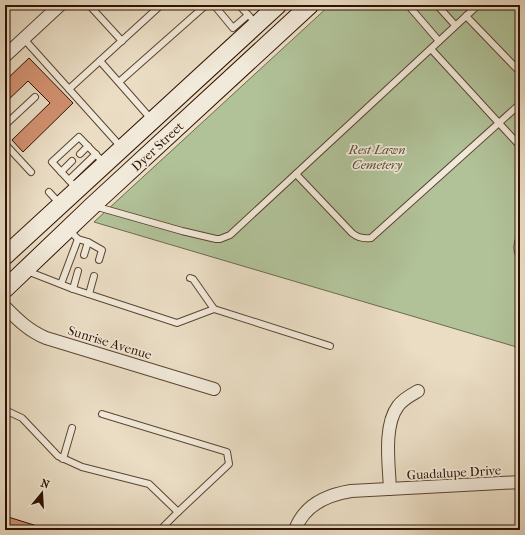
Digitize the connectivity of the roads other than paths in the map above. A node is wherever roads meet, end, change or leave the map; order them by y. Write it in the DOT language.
graph roads {
  1 [pos="60,5"];
  2 [pos="89,5"];
  3 [pos="161,5"];
  4 [pos="206,5"];
  5 [pos="214,5"];
  6 [pos="239,5"];
  7 [pos="310,5"];
  8 [pos="408,5"];
  9 [pos="437,5"];
  10 [pos="478,5"];
  11 [pos="275,6"];
  12 [pos="466,16"];
  13 [pos="253,20"];
  14 [pos="289,24"];
  15 [pos="455,25"];
  16 [pos="24,39"];
  17 [pos="122,41"];
  18 [pos="439,41"];
  19 [pos="431,49"];
  20 [pos="5,56"];
  21 [pos="100,61"];
  22 [pos="520,72"];
  23 [pos="119,82"];
  24 [pos="69,89"];
  25 [pos="35,97"];
  26 [pos="520,104"];
  27 [pos="152,120"];
  28 [pos="499,123"];
  29 [pos="5,125"];
  30 [pos="5,144"];
  31 [pos="88,146"];
  32 [pos="520,146"];
  33 [pos="122,148"];
  34 [pos="80,154"];
  35 [pos="101,159"];
  36 [pos="72,162"];
  37 [pos="31,172"];
  38 [pos="61,172"];
  39 [pos="296,174"];
  40 [pos="73,185"];
  41 [pos="49,192"];
  42 [pos="61,204"];
  43 [pos="93,205"];
  44 [pos="73,234"];
  45 [pos="520,236"];
  46 [pos="88,242"];
  47 [pos="84,255"];
  48 [pos="5,256"];
  49 [pos="520,257"];
  50 [pos="99,260"];
  51 [pos="25,270"];
  52 [pos="78,271"];
  53 [pos="94,276"];
  54 [pos="190,278"];
  55 [pos="60,284"];
  56 [pos="5,289"];
  57 [pos="73,289"];
  58 [pos="89,294"];
  59 [pos="5,307"];
  60 [pos="214,309"];
  61 [pos="330,346"];
  62 [pos="214,389"];
  63 [pos="418,390"];
  64 [pos="5,410"];
  65 [pos="102,414"];
  66 [pos="72,428"];
  67 [pos="63,459"];
  68 [pos="520,482"];
  69 [pos="390,489"];
  70 [pos="178,512"];
  71 [pos="160,530"];
  72 [pos="294,530"];
  1 -- 16 [label="street"];
  2 -- 17 [label="lane"];
  3 -- 17 [label="lane"];
  4 -- 23 [label="lane"];
  5 -- 13 [label="lane"];
  6 -- 13 [label="lane"];
  7 -- 14 [label="main road, Dyer Street"];
  8 -- 18 [label="lane"];
  9 -- 15 [label="lane"];
  10 -- 12 [label="lane"];
  11 -- 13 [label="main road, Dyer Street"];
  11 -- 14 [label="street"];
  12 -- 15 [label="lane"];
  12 -- 22 [label="lane"];
  13 -- 27 [label="main road, Dyer Street"];
  14 -- 43 [label="main road, Dyer Street"];
  15 -- 18 [label="lane"];
  16 -- 20 [label="street"];
  16 -- 24 [label="lane"];
  17 -- 21 [label="lane"];
  18 -- 19 [label="lane"];
  19 -- 28 [label="lane"];
  19 -- 39 [label="lane"];
  21 -- 23 [label="lane"];
  21 -- 24 [label="lane"];
  23 -- 27 [label="lane"];
  24 -- 33 [label="lane"];
  25 -- 29 [label="lane"];
  26 -- 28 [label="lane"];
  27 -- 33 [label="main road, Dyer Street"];
  28 -- 32 [label="lane"];
  28 -- 39 [label="lane"];
  30 -- 37 [label="lane"];
  31 -- 34 [label="lane"];
  31 -- 35 [label="lane"];
  31 -- 38 [label="lane"];
  33 -- 35 [label="main road, Dyer Street"];
  35 -- 40 [label="main road, Dyer Street"];
  36 -- 38 [label="lane"];
  38 -- 40 [label="lane"];
  39 -- 43 [label="lane"];
  40 -- 42 [label="main road, Dyer Street"];
  40 -- 43 [label="main road"];
  41 -- 42 [label="lane"];
  42 -- 48 [label="main road, Dyer Street"];
  43 -- 44 [label="main road, Dyer Street"];
  44 -- 46 [label="lane"];
  44 -- 51 [label="main road, Dyer Street"];
  44 -- 55 [label="lane"];
  45 -- 49 [label="lane"];
  46 -- 47 [label="lane"];
  46 -- 50 [label="lane"];
  51 -- 55 [label="lane"];
  51 -- 56 [label="main road, Dyer Street"];
  52 -- 57 [label="lane"];
  53 -- 58 [label="lane"];
  54 -- 60 [label="lane"];
  55 -- 57 [label="lane"];
  57 -- 58 [label="lane"];
  58 -- 60 [label="lane"];
  59 -- 62 [label="street, Sunrise Avenue"];
  60 -- 61 [label="lane"];
  63 -- 69 [label="street, Guadalupe Drive"];
  64 -- 67 [label="lane"];
  65 -- 70 [label="lane"];
  66 -- 67 [label="lane"];
  67 -- 70 [label="lane"];
  68 -- 69 [label="street, Guadalupe Drive"];
  69 -- 72 [label="street, Guadalupe Drive"];
  70 -- 71 [label="lane"];
}
